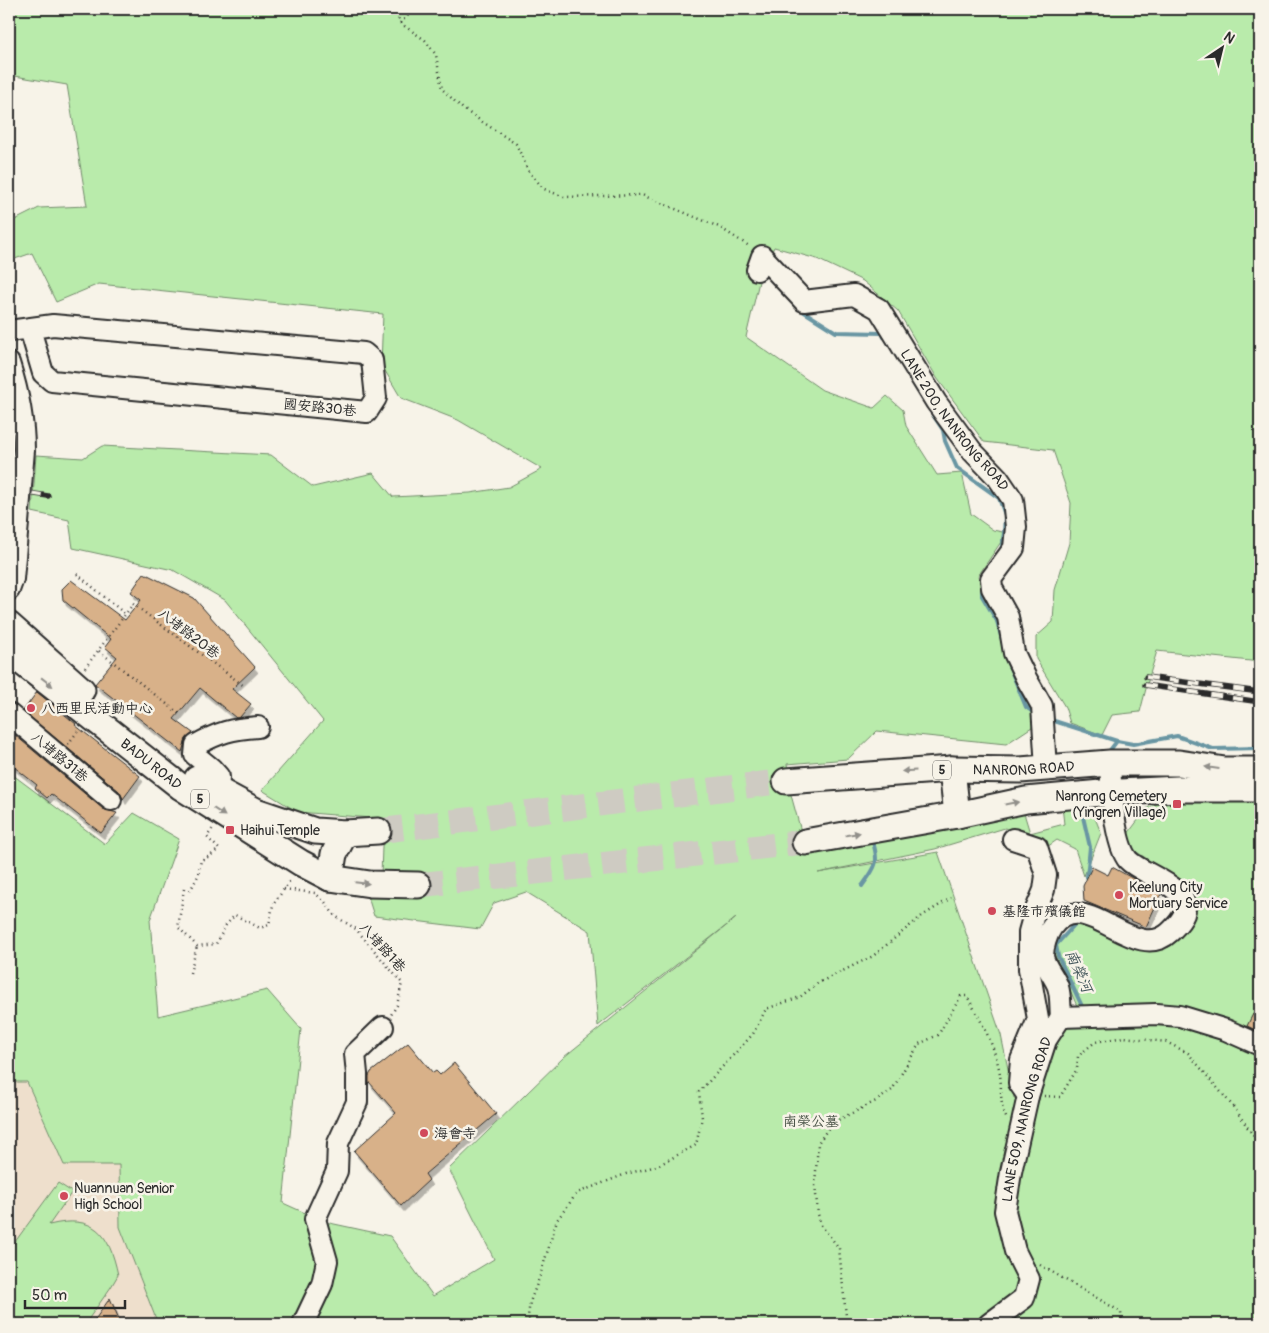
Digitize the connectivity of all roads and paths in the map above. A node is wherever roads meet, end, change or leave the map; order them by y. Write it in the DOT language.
graph roads {
  1 [pos="394,9"];
  2 [pos="415,9"];
  3 [pos="400,23"];
  4 [pos="762,263"];
  5 [pos="30,329"];
  6 [pos="9,331"];
  7 [pos="9,363"];
  8 [pos="14,530"];
  9 [pos="77,574"];
  10 [pos="9,590"];
  11 [pos="125,614"];
  12 [pos="9,625"];
  13 [pos="99,651"];
  14 [pos="9,652"];
  15 [pos="72,682"];
  16 [pos="244,686"];
  17 [pos="9,714"];
  18 [pos="181,715"];
  19 [pos="90,716"];
  20 [pos="258,727"];
  21 [pos="58,756"];
  22 [pos="1110,763"];
  23 [pos="978,768"];
  24 [pos="1046,768"];
  25 [pos="952,769"];
  26 [pos="1260,770"];
  27 [pos="786,780"];
  28 [pos="1260,789"];
  29 [pos="1111,792"];
  30 [pos="111,800"];
  31 [pos="220,803"];
  32 [pos="983,809"];
  33 [pos="957,815"];
  34 [pos="315,831"];
  35 [pos="378,831"];
  36 [pos="345,833"];
  37 [pos="1013,839"];
  38 [pos="805,842"];
  39 [pos="301,863"];
  40 [pos="330,878"];
  41 [pos="418,885"];
  42 [pos="184,889"];
  43 [pos="284,889"];
  44 [pos="190,891"];
  45 [pos="951,898"];
  46 [pos="197,946"];
  47 [pos="190,973"];
  48 [pos="1061,1017"];
  49 [pos="383,1027"];
  50 [pos="1260,1045"];
  51 [pos="1028,1096"];
  52 [pos="1018,1140"];
  53 [pos="1260,1146"];
  54 [pos="1040,1265"];
  55 [pos="303,1324"];
  56 [pos="531,1324"];
  57 [pos="846,1324"];
  58 [pos="989,1324"];
  59 [pos="1122,1324"];
  1 -- 3 [label="path"];
  2 -- 3 [label="path"];
  3 -- 4 [label="path"];
  4 -- 24 [label="street, LANE 200, NANRONG ROAD"];
  5 -- 5 [label="street, 國安路30巷"];
  5 -- 6 [label="street, 國安路30巷"];
  7 -- 8 [label="street, bridge"];
  8 -- 10 [label="street"];
  9 -- 11 [label="path"];
  11 -- 13 [label="path"];
  11 -- 16 [label="path, 八堵路20巷"];
  12 -- 15 [label="main road, BADU ROAD / 5"];
  13 -- 15 [label="path"];
  13 -- 18 [label="path"];
  14 -- 19 [label="main road, BADU ROAD / 5, one-way"];
  15 -- 31 [label="main road, BADU ROAD / 5"];
  17 -- 21 [label="street, 八堵路31巷"];
  19 -- 21 [label="path"];
  19 -- 31 [label="main road, BADU ROAD / 5, one-way"];
  20 -- 31 [label="street"];
  21 -- 30 [label="street, 八堵路31巷"];
  22 -- 24 [label="main road, NANRONG ROAD / 5"];
  26 -- 22 [label="main road, NANRONG ROAD / 5, one-way"];
  22 -- 29 [label="street"];
  23 -- 24 [label="main road, NANRONG ROAD / 5"];
  23 -- 25 [label="main road, NANRONG ROAD / 5"];
  23 -- 32 [label="main road"];
  25 -- 27 [label="main road, NANRONG ROAD / 5, one-way"];
  25 -- 33 [label="main road, 5"];
  28 -- 29 [label="main road"];
  32 -- 29 [label="main road, one-way"];
  29 -- 48 [label="street"];
  31 -- 34 [label="main road, BADU ROAD / 5"];
  31 -- 39 [label="main road, BADU ROAD / 5"];
  31 -- 44 [label="path"];
  32 -- 33 [label="main road"];
  38 -- 33 [label="main road, one-way"];
  34 -- 36 [label="main road, BADU ROAD / 5"];
  34 -- 39 [label="main road"];
  35 -- 36 [label="main road, BADU ROAD / 5"];
  36 -- 40 [label="main road"];
  37 -- 51 [label="street"];
  39 -- 40 [label="main road, BADU ROAD / 5"];
  39 -- 43 [label="path"];
  40 -- 41 [label="main road, BADU ROAD / 5, one-way"];
  42 -- 46 [label="path"];
  43 -- 46 [label="path"];
  43 -- 49 [label="path, 八堵路1巷"];
  45 -- 56 [label="path"];
  46 -- 47 [label="path"];
  48 -- 50 [label="street"];
  48 -- 51 [label="street, LANE 509, NANRONG ROAD"];
  49 -- 55 [label="street"];
  51 -- 52 [label="street, LANE 509, NANRONG ROAD"];
  51 -- 53 [label="path"];
  52 -- 57 [label="path"];
  52 -- 58 [label="street, LANE 509, NANRONG ROAD"];
  54 -- 59 [label="path"];
}
